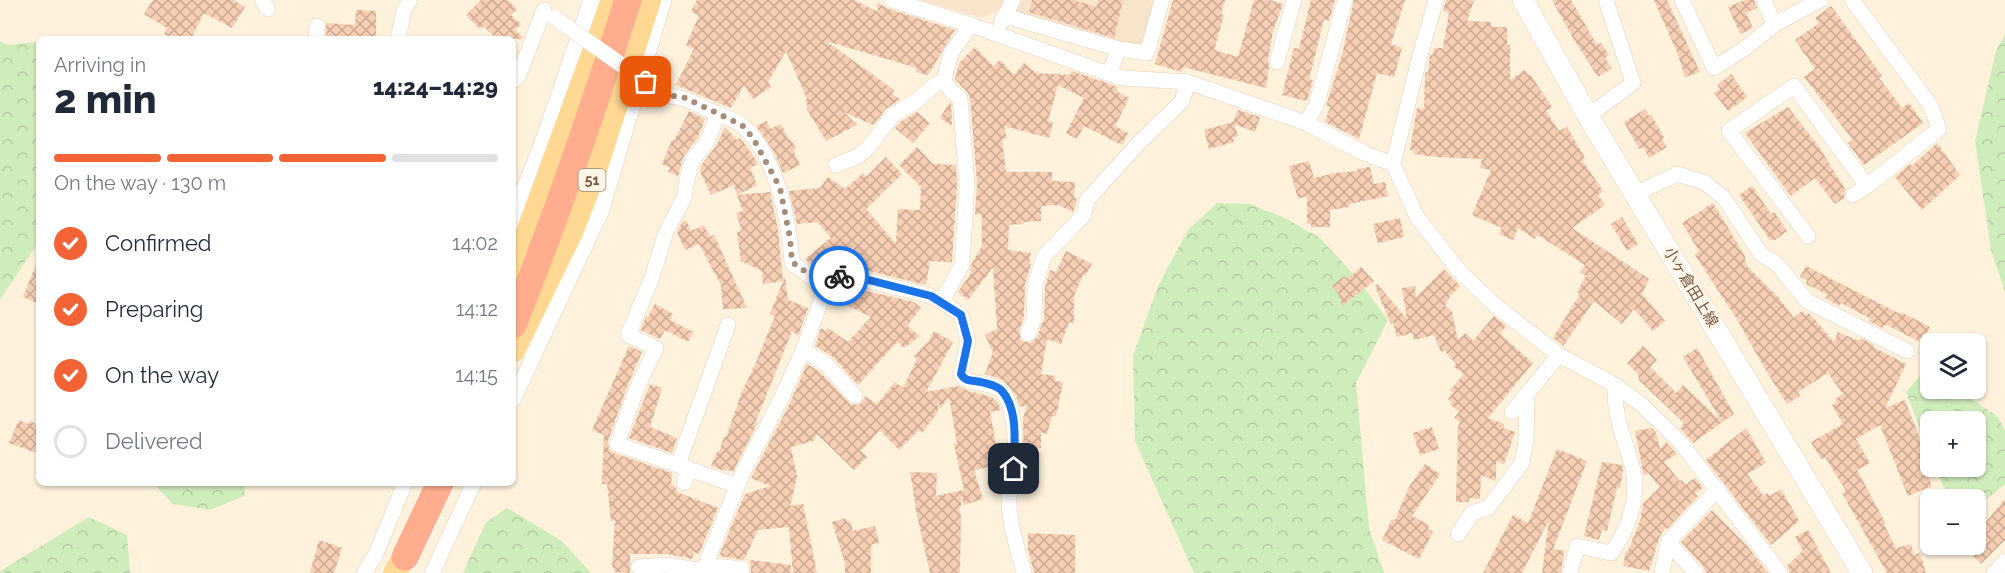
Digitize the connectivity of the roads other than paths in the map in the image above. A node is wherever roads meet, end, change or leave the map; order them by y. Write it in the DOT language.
graph roads {
  1 [pos="410,0"];
  2 [pos="591,0"];
  3 [pos="613,0"];
  4 [pos="627,0"];
  5 [pos="649,0"];
  6 [pos="664,0"];
  7 [pos="892,0"];
  8 [pos="1013,0"];
  9 [pos="1162,0"];
  10 [pos="1294,0"];
  11 [pos="1345,0"];
  12 [pos="1436,0"];
  13 [pos="1523,0"];
  14 [pos="1606,0"];
  15 [pos="1682,0"];
  16 [pos="1764,0"];
  17 [pos="1820,0"];
  18 [pos="1852,0"];
  19 [pos="545,9"];
  20 [pos="1005,16"];
  21 [pos="971,25"];
  22 [pos="1774,25"];
  23 [pos="994,33"];
  24 [pos="399,36"];
  25 [pos="1119,49"];
  26 [pos="1277,62"];
  27 [pos="1110,74"];
  28 [pos="516,79"];
  29 [pos="944,81"];
  30 [pos="1188,82"];
  31 [pos="718,114"];
  32 [pos="1588,116"];
  33 [pos="1306,123"];
  34 [pos="1393,164"];
  35 [pos="836,165"];
  36 [pos="1867,186"];
  37 [pos="1635,194"];
  38 [pos="1853,195"];
  39 [pos="516,208"];
  40 [pos="1808,236"];
  41 [pos="516,265"];
  42 [pos="826,286"];
  43 [pos="942,301"];
  44 [pos="516,318"];
  45 [pos="728,325"];
  46 [pos="1028,334"];
  47 [pos="516,345"];
  48 [pos="803,350"];
  49 [pos="1907,351"];
  50 [pos="1559,356"];
  51 [pos="1614,384"];
  52 [pos="516,394"];
  53 [pos="1527,394"];
  54 [pos="855,396"];
  55 [pos="1512,412"];
  56 [pos="683,472"];
  57 [pos="404,486"];
  58 [pos="432,486"];
  59 [pos="439,486"];
  60 [pos="444,486"];
  61 [pos="473,486"];
  62 [pos="738,486"];
  63 [pos="1718,489"];
  64 [pos="1458,534"];
  65 [pos="1668,542"];
  66 [pos="2005,561"];
  67 [pos="400,565"];
  68 [pos="639,567"];
  69 [pos="703,570"];
  70 [pos="364,573"];
  71 [pos="432,573"];
  72 [pos="741,573"];
  73 [pos="1024,573"];
  74 [pos="1570,573"];
  75 [pos="1662,573"];
  76 [pos="1696,573"];
  77 [pos="1780,573"];
  78 [pos="1862,573"];
  79 [pos="1994,573"];
  1 -- 24 [label="street"];
  2 -- 39 [label="street"];
  3 -- 41 [label="main road"];
  4 -- 44 [label="highway, 51"];
  5 -- 47 [label="main road, 51"];
  6 -- 52 [label="street"];
  7 -- 21 [label="street"];
  8 -- 20 [label="street"];
  9 -- 25 [label="street"];
  10 -- 26 [label="street"];
  11 -- 33 [label="street"];
  12 -- 34 [label="street"];
  13 -- 32 [label="main road, 小ヶ倉田上線"];
  14 -- 32 [label="street"];
  15 -- 22 [label="street"];
  16 -- 22 [label="street"];
  17 -- 22 [label="street"];
  18 -- 36 [label="street"];
  19 -- 28 [label="street"];
  19 -- 31 [label="street, bridge"];
  20 -- 23 [label="street"];
  20 -- 25 [label="street"];
  21 -- 23 [label="street"];
  21 -- 29 [label="street"];
  23 -- 27 [label="street"];
  25 -- 27 [label="street"];
  27 -- 30 [label="street"];
  29 -- 35 [label="street"];
  29 -- 43 [label="street"];
  30 -- 33 [label="street"];
  30 -- 46 [label="street"];
  31 -- 42 [label="street"];
  31 -- 56 [label="street"];
  32 -- 37 [label="main road, 小ヶ倉田上線"];
  33 -- 34 [label="street"];
  34 -- 50 [label="street"];
  36 -- 38 [label="street"];
  36 -- 40 [label="street"];
  37 -- 49 [label="street"];
  37 -- 78 [label="main road, 小ヶ倉田上線"];
  42 -- 43 [label="street"];
  42 -- 48 [label="street"];
  43 -- 73 [label="street"];
  45 -- 56 [label="street"];
  48 -- 54 [label="street"];
  48 -- 62 [label="street"];
  50 -- 51 [label="street"];
  50 -- 53 [label="street"];
  51 -- 63 [label="street"];
  51 -- 74 [label="street"];
  53 -- 55 [label="street"];
  53 -- 64 [label="street"];
  56 -- 62 [label="street"];
  57 -- 70 [label="street"];
  58 -- 67 [label="main road"];
  59 -- 67 [label="highway"];
  60 -- 67 [label="main road"];
  61 -- 71 [label="street"];
  62 -- 69 [label="street"];
  63 -- 65 [label="street"];
  63 -- 77 [label="street"];
  65 -- 75 [label="street"];
  65 -- 76 [label="street"];
  66 -- 79 [label="street"];
  68 -- 69 [label="street"];
  69 -- 72 [label="street"];
}
